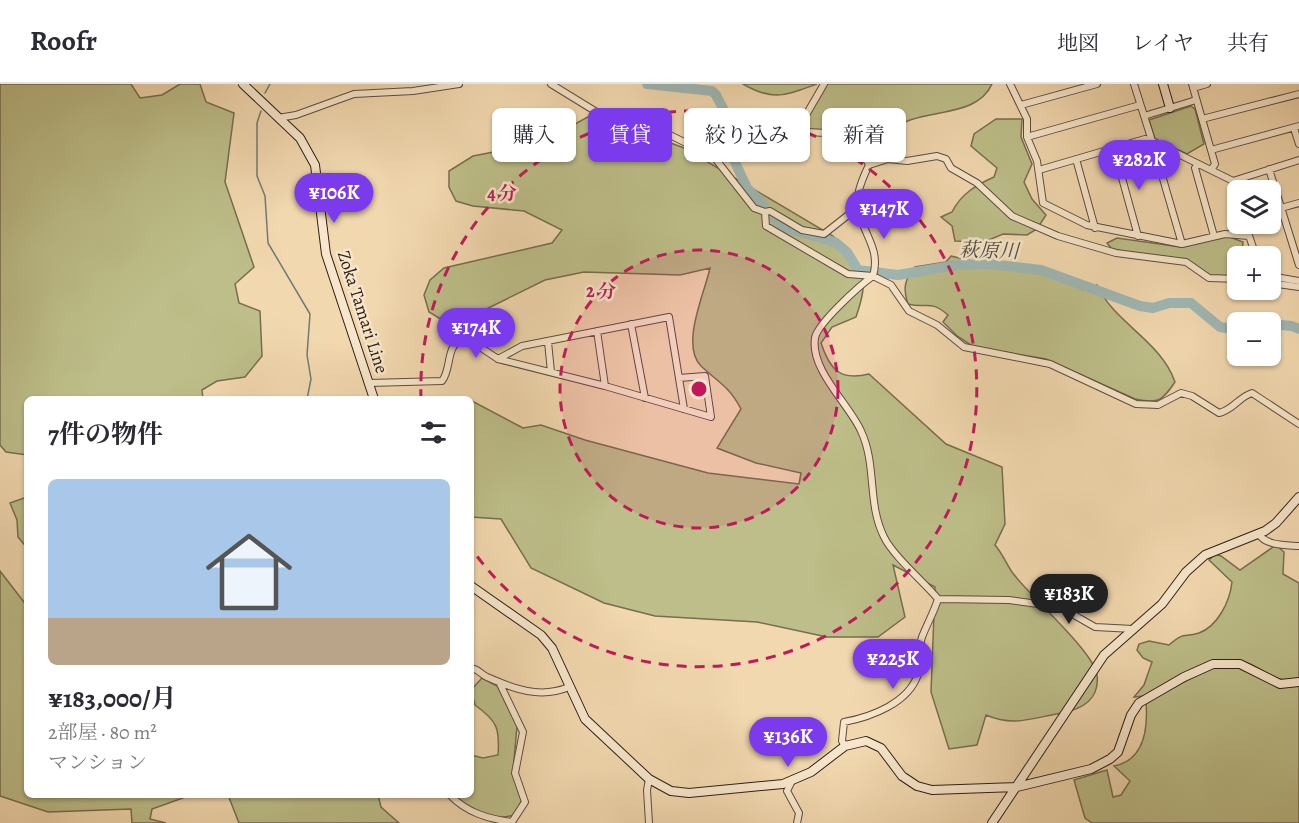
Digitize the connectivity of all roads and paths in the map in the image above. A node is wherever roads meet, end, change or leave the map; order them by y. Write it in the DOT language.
graph roads {
  1 [pos="243,84"];
  2 [pos="459,84"];
  3 [pos="551,84"];
  4 [pos="824,84"];
  5 [pos="1010,84"];
  6 [pos="1097,84"];
  7 [pos="1134,84"];
  8 [pos="1163,84"];
  9 [pos="1207,84"];
  10 [pos="1192,86"];
  11 [pos="1299,94"];
  12 [pos="1196,100"];
  13 [pos="1021,105"];
  14 [pos="1140,105"];
  15 [pos="1170,108"];
  16 [pos="1144,116"];
  17 [pos="278,118"];
  18 [pos="1202,119"];
  19 [pos="1296,127"];
  20 [pos="1027,137"];
  21 [pos="1152,141"];
  22 [pos="1299,144"];
  23 [pos="1114,149"];
  24 [pos="1211,150"];
  25 [pos="1076,159"];
  26 [pos="1299,160"];
  27 [pos="1198,164"];
  28 [pos="869,165"];
  29 [pos="1269,169"];
  30 [pos="1039,170"];
  31 [pos="1211,170"];
  32 [pos="1231,180"];
  33 [pos="1236,180"];
  34 [pos="1272,180"];
  35 [pos="1299,203"];
  36 [pos="857,208"];
  37 [pos="1281,208"];
  38 [pos="767,211"];
  39 [pos="1095,228"];
  40 [pos="1138,236"];
  41 [pos="1214,236"];
  42 [pos="1249,236"];
  43 [pos="1182,244"];
  44 [pos="1252,246"];
  45 [pos="1299,265"];
  46 [pos="873,276"];
  47 [pos="1281,278"];
  48 [pos="1227,279"];
  49 [pos="1299,281"];
  50 [pos="1281,285"];
  51 [pos="1299,287"];
  52 [pos="631,324"];
  53 [pos="597,331"];
  54 [pos="548,342"];
  55 [pos="498,359"];
  56 [pos="551,372"];
  57 [pos="679,378"];
  58 [pos="369,383"];
  59 [pos="605,386"];
  60 [pos="373,396"];
  61 [pos="645,398"];
  62 [pos="684,409"];
  63 [pos="1299,424"];
  64 [pos="1299,497"];
  65 [pos="1258,533"];
  66 [pos="1299,546"];
  67 [pos="474,588"];
  68 [pos="938,599"];
  69 [pos="1133,629"];
  70 [pos="474,669"];
  71 [pos="500,682"];
  72 [pos="1299,682"];
  73 [pos="569,687"];
  74 [pos="845,746"];
  75 [pos="649,779"];
  76 [pos="792,781"];
  77 [pos="1017,787"];
  78 [pos="453,798"];
  79 [pos="649,823"];
  80 [pos="797,823"];
  81 [pos="992,823"];
  1 -- 17 [label="main road, Zoka Tamari Line"];
  2 -- 17 [label="street"];
  3 -- 38 [label="street"];
  4 -- 28 [label="street"];
  5 -- 13 [label="street"];
  6 -- 13 [label="street"];
  7 -- 14 [label="street"];
  8 -- 15 [label="main road"];
  9 -- 10 [label="street"];
  10 -- 12 [label="street"];
  11 -- 18 [label="street"];
  12 -- 15 [label="street"];
  12 -- 18 [label="street"];
  13 -- 20 [label="street"];
  14 -- 16 [label="street"];
  14 -- 20 [label="street"];
  15 -- 16 [label="street"];
  16 -- 21 [label="street"];
  17 -- 58 [label="main road, Zoka Tamari Line"];
  18 -- 24 [label="street"];
  19 -- 22 [label="street"];
  19 -- 24 [label="street"];
  20 -- 30 [label="street"];
  21 -- 23 [label="street"];
  21 -- 27 [label="street"];
  21 -- 43 [label="street"];
  23 -- 25 [label="street"];
  23 -- 40 [label="street"];
  24 -- 31 [label="street"];
  25 -- 30 [label="street"];
  25 -- 39 [label="street"];
  26 -- 29 [label="street"];
  27 -- 31 [label="street"];
  27 -- 41 [label="street"];
  28 -- 36 [label="street"];
  28 -- 48 [label="street"];
  29 -- 33 [label="street"];
  29 -- 34 [label="street"];
  30 -- 39 [label="street"];
  31 -- 32 [label="street"];
  35 -- 37 [label="street"];
  36 -- 38 [label="street"];
  36 -- 46 [label="street"];
  37 -- 45 [label="street"];
  38 -- 46 [label="street"];
  39 -- 40 [label="street"];
  40 -- 43 [label="street"];
  41 -- 42 [label="street"];
  41 -- 43 [label="street"];
  42 -- 44 [label="street"];
  46 -- 63 [label="street"];
  46 -- 68 [label="street"];
  47 -- 49 [label="street"];
  50 -- 51 [label="street"];
  52 -- 53 [label="street"];
  52 -- 57 [label="street"];
  52 -- 61 [label="street"];
  53 -- 54 [label="street"];
  53 -- 59 [label="street"];
  54 -- 55 [label="street"];
  54 -- 56 [label="street"];
  55 -- 56 [label="street"];
  55 -- 58 [label="street"];
  56 -- 59 [label="street"];
  57 -- 62 [label="street"];
  57 -- 62 [label="street"];
  58 -- 60 [label="main road, Zoka Tamari Line"];
  59 -- 61 [label="street"];
  61 -- 62 [label="street"];
  64 -- 65 [label="main road"];
  65 -- 66 [label="street"];
  65 -- 69 [label="main road"];
  67 -- 73 [label="main road"];
  68 -- 69 [label="street"];
  68 -- 74 [label="street"];
  69 -- 77 [label="main road"];
  70 -- 71 [label="street"];
  71 -- 73 [label="street"];
  71 -- 78 [label="street"];
  72 -- 77 [label="main road"];
  73 -- 75 [label="main road"];
  74 -- 76 [label="main road"];
  74 -- 77 [label="main road"];
  75 -- 76 [label="main road"];
  75 -- 79 [label="street"];
  76 -- 80 [label="street"];
  77 -- 81 [label="main road"];
}
